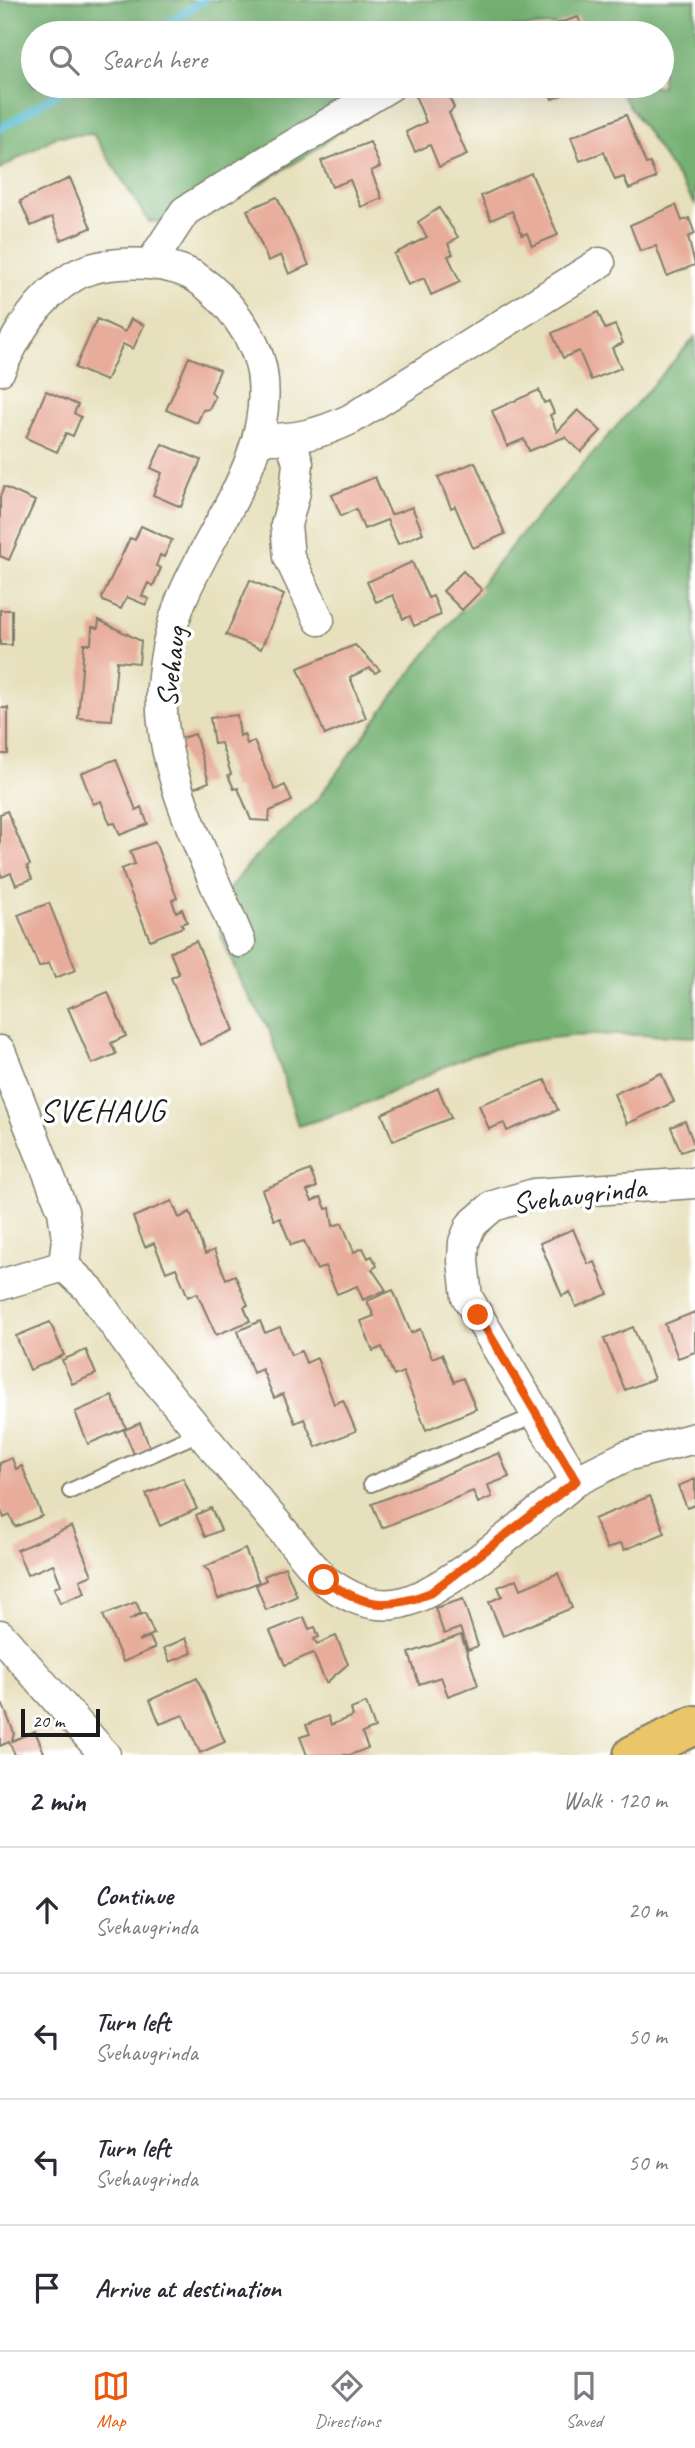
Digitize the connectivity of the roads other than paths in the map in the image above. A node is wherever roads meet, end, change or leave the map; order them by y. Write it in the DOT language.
graph roads {
  1 [pos="370,98"];
  2 [pos="150,263"];
  3 [pos="600,263"];
  4 [pos="0,370"];
  5 [pos="259,439"];
  6 [pos="291,440"];
  7 [pos="319,620"];
  8 [pos="240,942"];
  9 [pos="0,1051"];
  10 [pos="695,1183"];
  11 [pos="64,1266"];
  12 [pos="0,1285"];
  13 [pos="537,1415"];
  14 [pos="199,1433"];
  15 [pos="695,1438"];
  16 [pos="576,1481"];
  17 [pos="370,1484"];
  18 [pos="71,1491"];
  19 [pos="0,1635"];
  20 [pos="695,1725"];
  21 [pos="105,1755"];
  22 [pos="633,1755"];
  1 -- 2 [label="street"];
  2 -- 4 [label="street, Svehaug"];
  2 -- 5 [label="street, Svehaug"];
  3 -- 6 [label="street"];
  5 -- 6 [label="street"];
  5 -- 8 [label="street, Svehaug"];
  6 -- 7 [label="street"];
  9 -- 11 [label="street"];
  10 -- 13 [label="street, Svehaugrinda"];
  11 -- 12 [label="street"];
  11 -- 14 [label="street"];
  13 -- 16 [label="street, Svehaugrinda"];
  13 -- 17 [label="lane"];
  14 -- 16 [label="street"];
  14 -- 18 [label="lane"];
  15 -- 16 [label="street"];
  19 -- 21 [label="street"];
  20 -- 22 [label="highway"];
}
